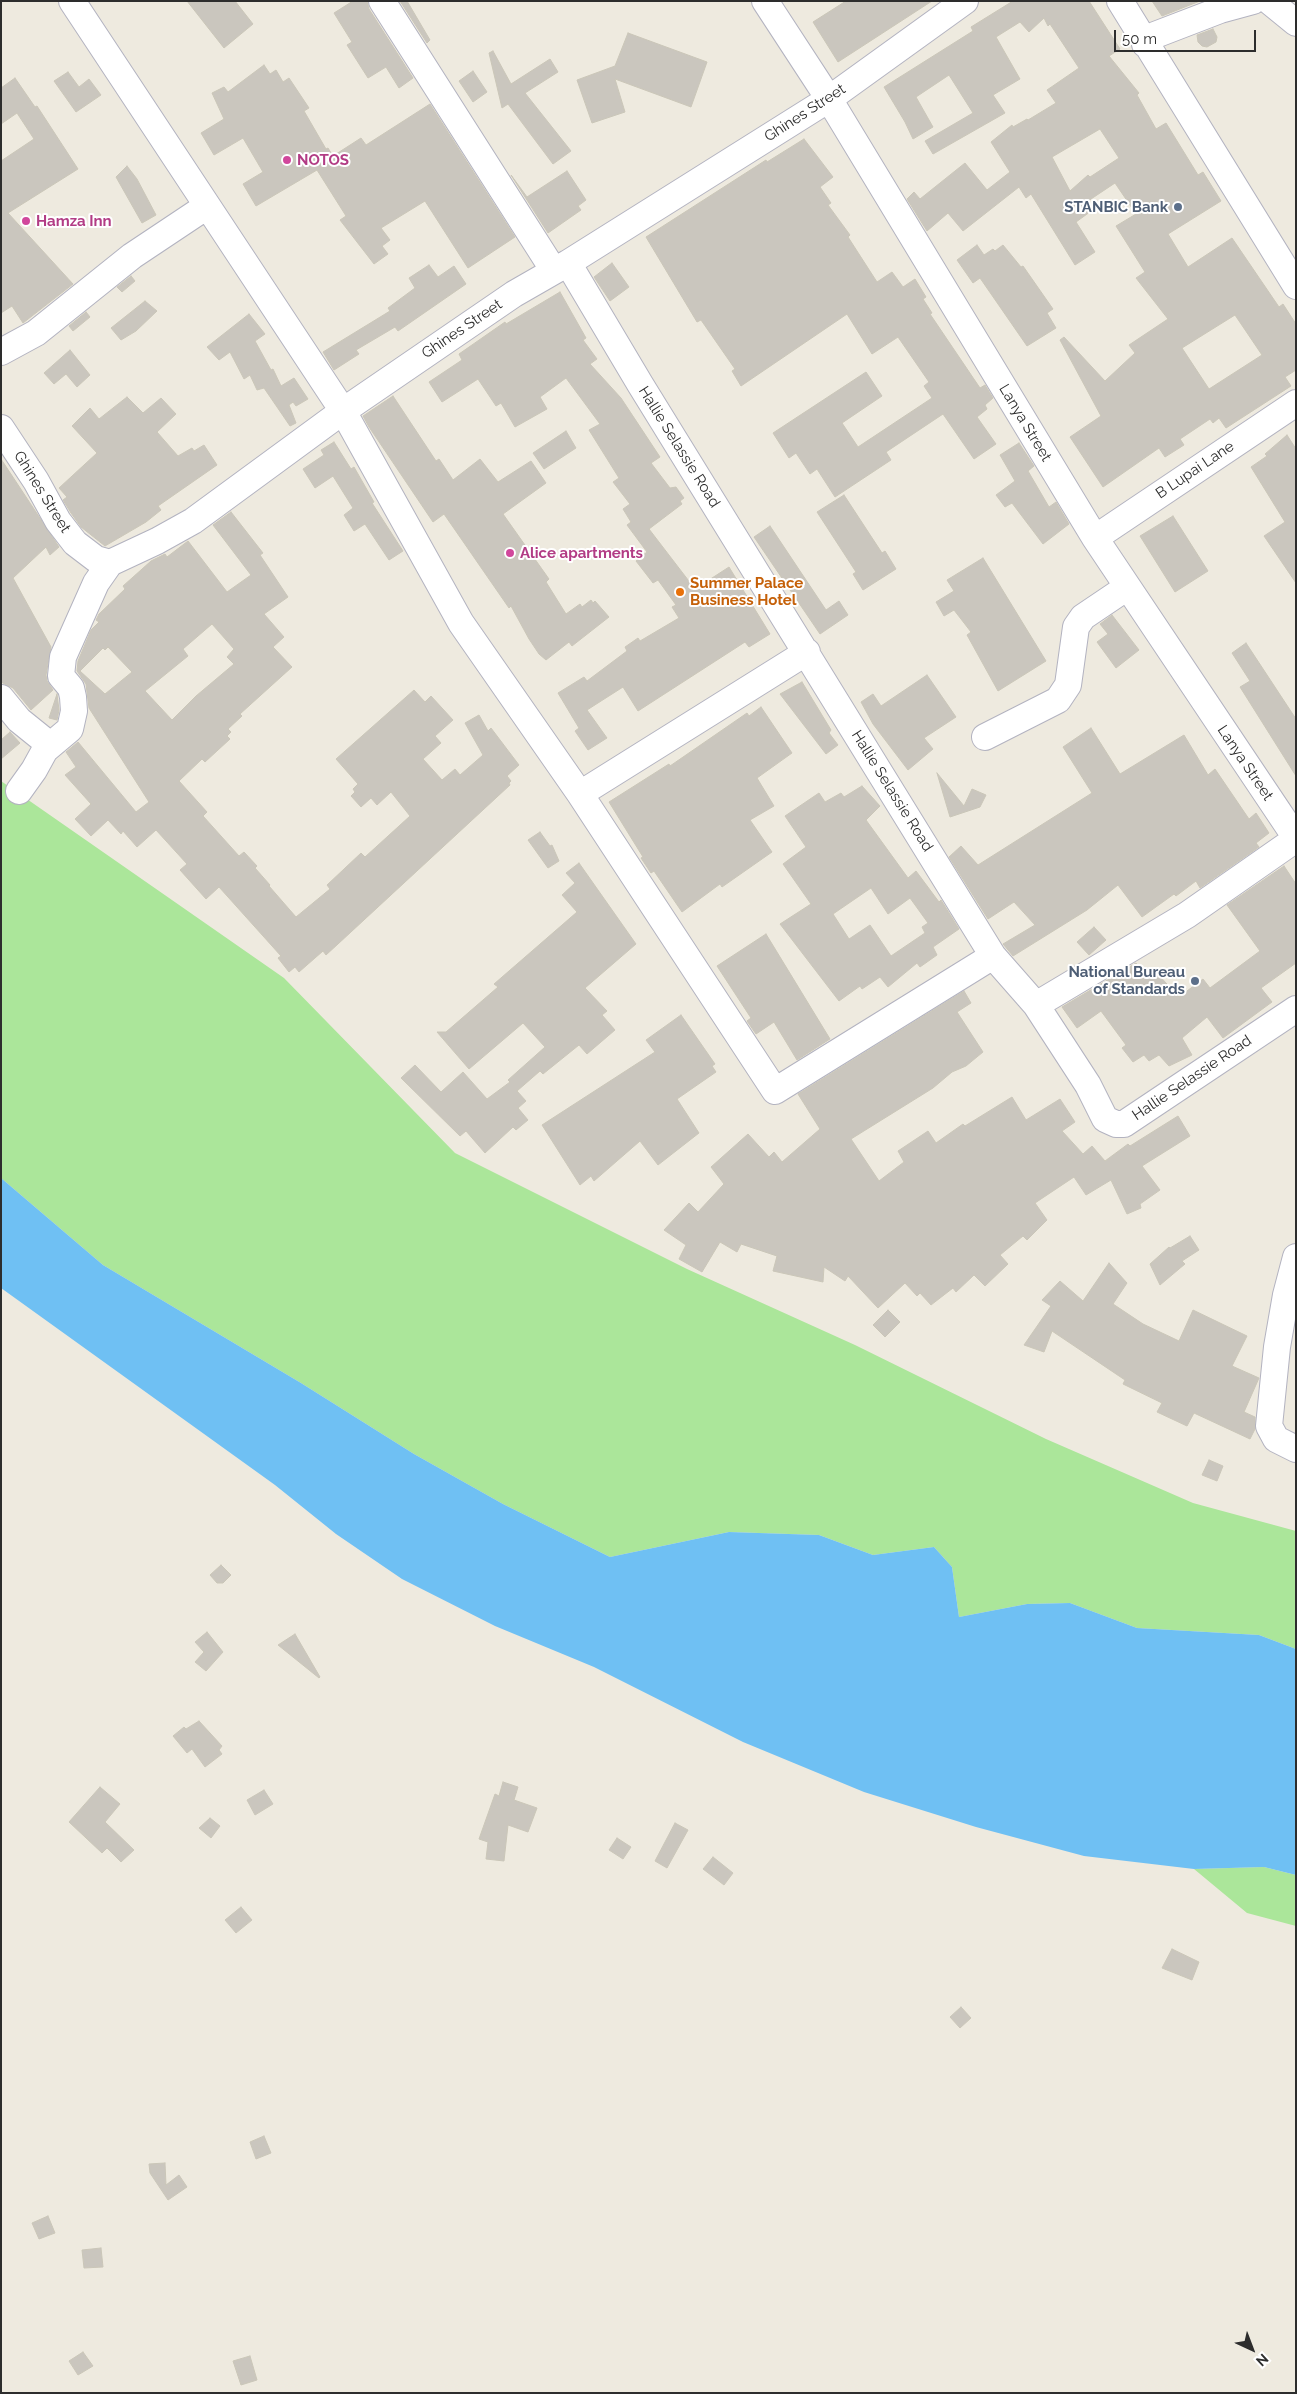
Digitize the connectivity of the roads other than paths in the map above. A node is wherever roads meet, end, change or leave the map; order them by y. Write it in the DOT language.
graph roads {
  1 [pos="382,1"];
  2 [pos="765,1"];
  3 [pos="966,1"];
  4 [pos="1120,1"];
  5 [pos="1253,1"];
  6 [pos="1269,1"];
  7 [pos="76,2"];
  8 [pos="1296,23"];
  9 [pos="1145,44"];
  10 [pos="829,98"];
  11 [pos="207,206"];
  12 [pos="561,267"];
  13 [pos="1296,286"];
  14 [pos="1,352"];
  15 [pos="1296,404"];
  16 [pos="343,411"];
  17 [pos="1,428"];
  18 [pos="1095,538"];
  19 [pos="110,563"];
  20 [pos="1126,588"];
  21 [pos="807,652"];
  22 [pos="1,698"];
  23 [pos="985,737"];
  24 [pos="50,746"];
  25 [pos="19,791"];
  26 [pos="580,794"];
  27 [pos="1296,838"];
  28 [pos="993,956"];
  29 [pos="1036,1005"];
  30 [pos="1296,1009"];
  31 [pos="1296,1257"];
  32 [pos="1296,1449"];
  1 -- 12 [label="street, Hallie Selassie Road"];
  2 -- 10 [label="street, Lanya Street"];
  3 -- 10 [label="street, Ghines Street"];
  4 -- 9 [label="street"];
  5 -- 9 [label="street"];
  6 -- 8 [label="street"];
  7 -- 11 [label="street"];
  9 -- 13 [label="street"];
  10 -- 12 [label="street, Ghines Street"];
  10 -- 18 [label="street, Lanya Street"];
  11 -- 14 [label="street"];
  11 -- 16 [label="street"];
  12 -- 16 [label="street, Ghines Street"];
  12 -- 21 [label="street, Hallie Selassie Road"];
  15 -- 18 [label="street, B Lupai Lane"];
  16 -- 19 [label="street, Ghines Street"];
  16 -- 26 [label="street"];
  17 -- 19 [label="street, Ghines Street"];
  18 -- 20 [label="street, Lanya Street"];
  19 -- 24 [label="street"];
  20 -- 23 [label="street"];
  20 -- 27 [label="street, Lanya Street"];
  21 -- 26 [label="street"];
  21 -- 28 [label="street, Hallie Selassie Road"];
  22 -- 24 [label="street"];
  24 -- 25 [label="street"];
  26 -- 28 [label="street"];
  27 -- 29 [label="street"];
  28 -- 29 [label="street, Hallie Selassie Road"];
  29 -- 30 [label="street, Hallie Selassie Road"];
  31 -- 32 [label="street"];
}
